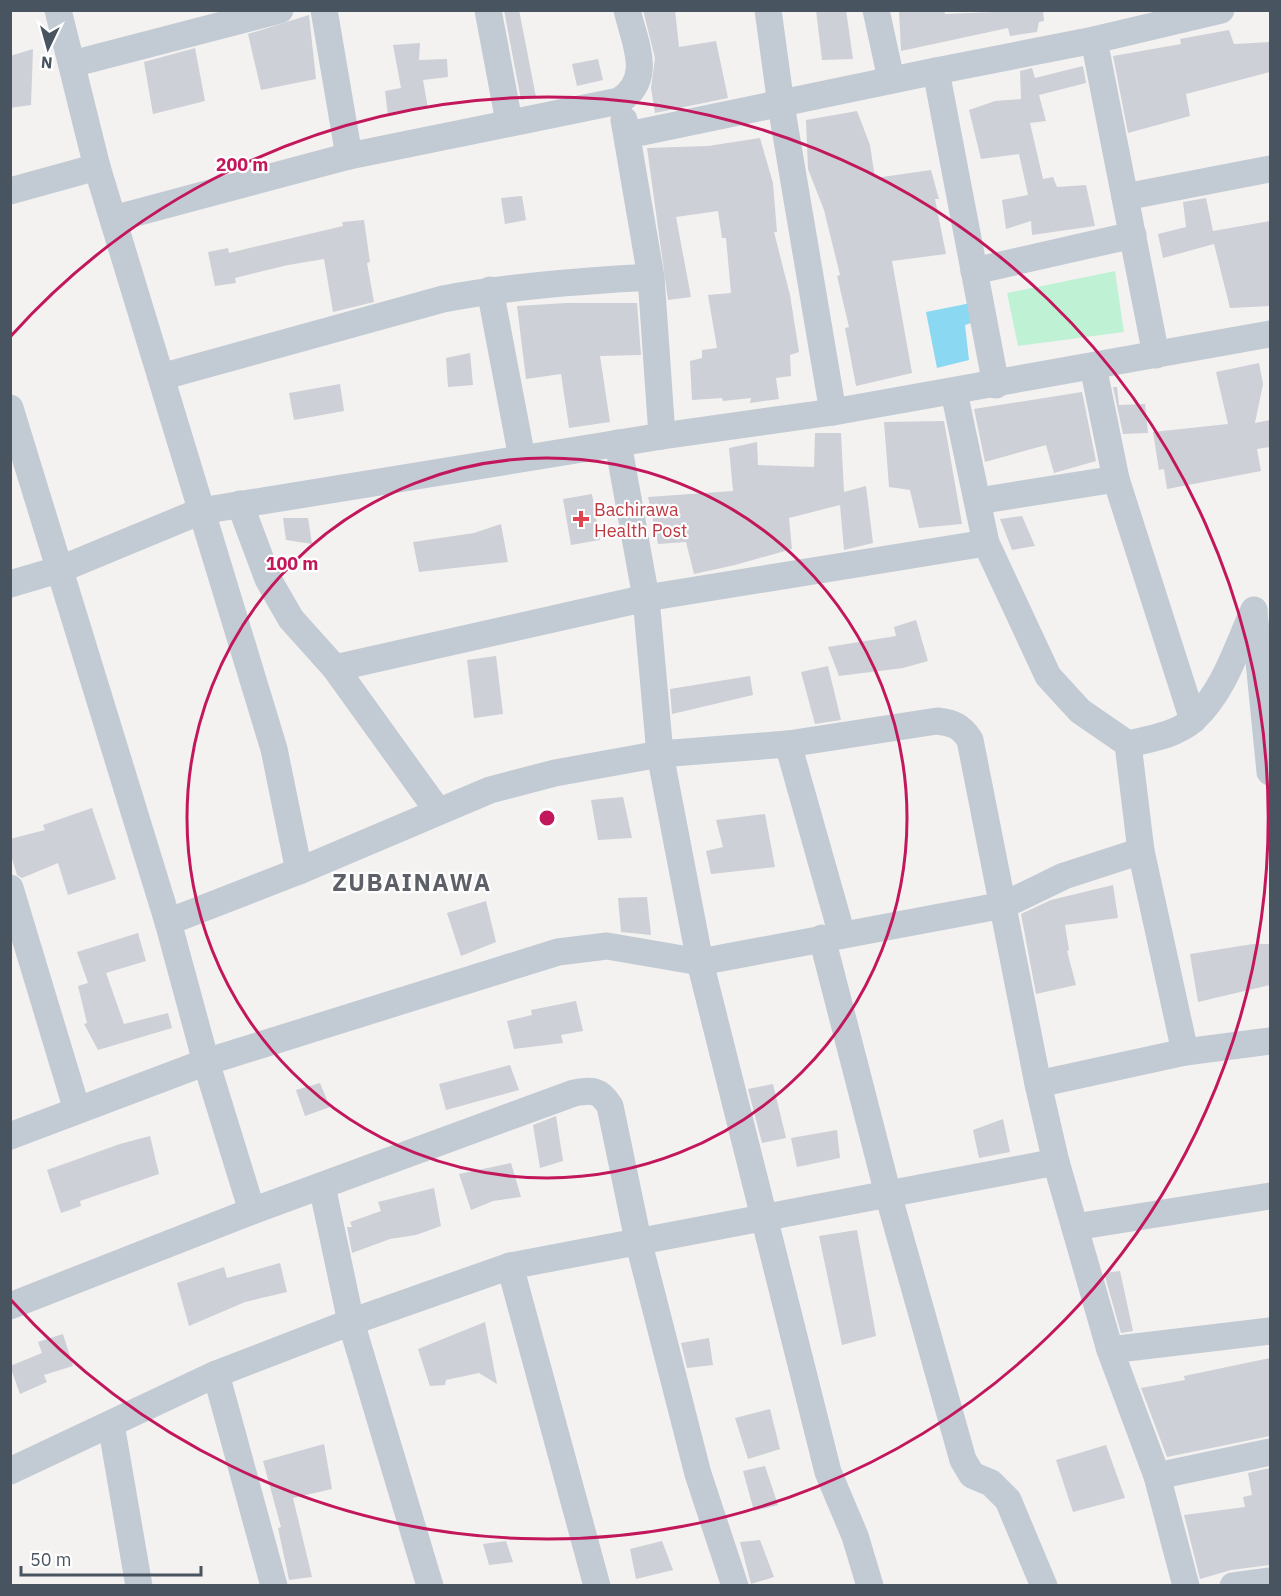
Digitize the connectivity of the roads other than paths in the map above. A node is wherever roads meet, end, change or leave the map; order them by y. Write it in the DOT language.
graph roads {
  1 [pos="58,10"];
  2 [pos="280,10"];
  3 [pos="324,10"];
  4 [pos="488,10"];
  5 [pos="627,10"];
  6 [pos="768,10"];
  7 [pos="876,10"];
  8 [pos="1221,10"];
  9 [pos="1094,40"];
  10 [pos="72,64"];
  11 [pos="936,72"];
  12 [pos="891,79"];
  13 [pos="620,101"];
  14 [pos="781,105"];
  15 [pos="509,122"];
  16 [pos="628,135"];
  17 [pos="349,156"];
  18 [pos="97,167"];
  19 [pos="1270,169"];
  20 [pos="10,191"];
  21 [pos="1125,196"];
  22 [pos="113,219"];
  23 [pos="1134,235"];
  24 [pos="974,271"];
  25 [pos="651,277"];
  26 [pos="490,290"];
  27 [pos="1270,334"];
  28 [pos="1156,355"];
  29 [pos="1093,366"];
  30 [pos="161,377"];
  31 [pos="996,385"];
  32 [pos="954,392"];
  33 [pos="10,408"];
  34 [pos="833,412"];
  35 [pos="662,436"];
  36 [pos="618,443"];
  37 [pos="522,458"];
  38 [pos="1116,479"];
  39 [pos="978,501"];
  40 [pos="240,504"];
  41 [pos="201,511"];
  42 [pos="987,543"];
  43 [pos="61,569"];
  44 [pos="10,584"];
  45 [pos="646,598"];
  46 [pos="1262,607"];
  47 [pos="335,668"];
  48 [pos="1193,720"];
  49 [pos="788,744"];
  50 [pos="1128,744"];
  51 [pos="660,754"];
  52 [pos="1270,772"];
  53 [pos="438,812"];
  54 [pos="1141,851"];
  55 [pos="299,871"];
  56 [pos="10,888"];
  57 [pos="1004,905"];
  58 [pos="168,922"];
  59 [pos="832,936"];
  60 [pos="700,962"];
  61 [pos="1270,1041"];
  62 [pos="1185,1052"];
  63 [pos="206,1062"];
  64 [pos="1038,1084"];
  65 [pos="77,1110"];
  66 [pos="10,1136"];
  67 [pos="1056,1162"];
  68 [pos="322,1186"];
  69 [pos="888,1194"];
  70 [pos="1270,1196"];
  71 [pos="252,1210"];
  72 [pos="765,1219"];
  73 [pos="1075,1227"];
  74 [pos="638,1240"];
  75 [pos="510,1266"];
  76 [pos="10,1306"];
  77 [pos="351,1322"];
  78 [pos="1270,1331"];
  79 [pos="1110,1350"];
  80 [pos="216,1374"];
  81 [pos="111,1424"];
  82 [pos="1270,1452"];
  83 [pos="10,1471"];
  84 [pos="1157,1476"];
  85 [pos="139,1586"];
  86 [pos="274,1586"];
  87 [pos="430,1586"];
  88 [pos="597,1586"];
  89 [pos="735,1586"];
  90 [pos="870,1586"];
  91 [pos="1044,1586"];
  92 [pos="1186,1586"];
  1 -- 10 [label="street"];
  2 -- 10 [label="street"];
  3 -- 17 [label="street"];
  4 -- 15 [label="street"];
  5 -- 13 [label="street"];
  6 -- 14 [label="street"];
  7 -- 12 [label="street"];
  8 -- 9 [label="street"];
  9 -- 11 [label="street"];
  9 -- 21 [label="street"];
  10 -- 18 [label="street"];
  11 -- 12 [label="street"];
  11 -- 24 [label="street"];
  12 -- 14 [label="street"];
  13 -- 15 [label="street"];
  13 -- 16 [label="street"];
  14 -- 16 [label="street"];
  14 -- 34 [label="street"];
  15 -- 17 [label="street"];
  16 -- 25 [label="street"];
  17 -- 22 [label="street"];
  18 -- 20 [label="street"];
  18 -- 22 [label="street"];
  19 -- 21 [label="street"];
  21 -- 23 [label="street"];
  22 -- 30 [label="street"];
  23 -- 24 [label="street"];
  23 -- 28 [label="street"];
  24 -- 31 [label="street"];
  25 -- 26 [label="street"];
  25 -- 35 [label="street"];
  26 -- 30 [label="street"];
  26 -- 37 [label="street"];
  27 -- 28 [label="street"];
  28 -- 29 [label="street"];
  29 -- 31 [label="street"];
  29 -- 38 [label="street"];
  30 -- 41 [label="street"];
  31 -- 32 [label="street"];
  32 -- 34 [label="street"];
  32 -- 39 [label="street"];
  33 -- 43 [label="street"];
  34 -- 35 [label="street"];
  35 -- 36 [label="street"];
  36 -- 37 [label="street"];
  36 -- 45 [label="street"];
  37 -- 40 [label="street"];
  38 -- 39 [label="street"];
  38 -- 48 [label="street"];
  39 -- 42 [label="street"];
  40 -- 41 [label="street"];
  40 -- 47 [label="street"];
  41 -- 43 [label="street"];
  41 -- 55 [label="street"];
  42 -- 45 [label="street"];
  42 -- 50 [label="street"];
  43 -- 44 [label="street"];
  43 -- 58 [label="street"];
  45 -- 47 [label="street"];
  45 -- 51 [label="street"];
  46 -- 48 [label="street"];
  46 -- 52 [label="street"];
  47 -- 53 [label="street"];
  48 -- 50 [label="street"];
  49 -- 51 [label="street"];
  49 -- 57 [label="street"];
  49 -- 59 [label="street"];
  50 -- 54 [label="street"];
  51 -- 53 [label="street"];
  51 -- 60 [label="street"];
  53 -- 55 [label="street"];
  54 -- 57 [label="street"];
  54 -- 62 [label="street"];
  55 -- 58 [label="street"];
  56 -- 65 [label="street"];
  57 -- 59 [label="street"];
  57 -- 64 [label="street"];
  58 -- 63 [label="street"];
  59 -- 60 [label="street"];
  59 -- 69 [label="street"];
  60 -- 63 [label="street"];
  60 -- 72 [label="street"];
  61 -- 62 [label="street"];
  62 -- 64 [label="street"];
  63 -- 65 [label="street"];
  63 -- 71 [label="street"];
  64 -- 67 [label="street"];
  65 -- 66 [label="street"];
  67 -- 69 [label="street"];
  67 -- 73 [label="street"];
  68 -- 71 [label="street"];
  68 -- 74 [label="street"];
  68 -- 77 [label="street"];
  69 -- 72 [label="street"];
  69 -- 91 [label="street"];
  70 -- 73 [label="street"];
  71 -- 76 [label="street"];
  72 -- 74 [label="street"];
  72 -- 90 [label="street"];
  73 -- 79 [label="street"];
  74 -- 75 [label="street"];
  74 -- 89 [label="street"];
  75 -- 77 [label="street"];
  75 -- 88 [label="street"];
  77 -- 80 [label="street"];
  77 -- 87 [label="street"];
  78 -- 79 [label="street"];
  79 -- 84 [label="street"];
  80 -- 81 [label="street"];
  80 -- 86 [label="street"];
  81 -- 83 [label="street"];
  81 -- 85 [label="street"];
  82 -- 84 [label="street"];
  84 -- 92 [label="street"];
}
